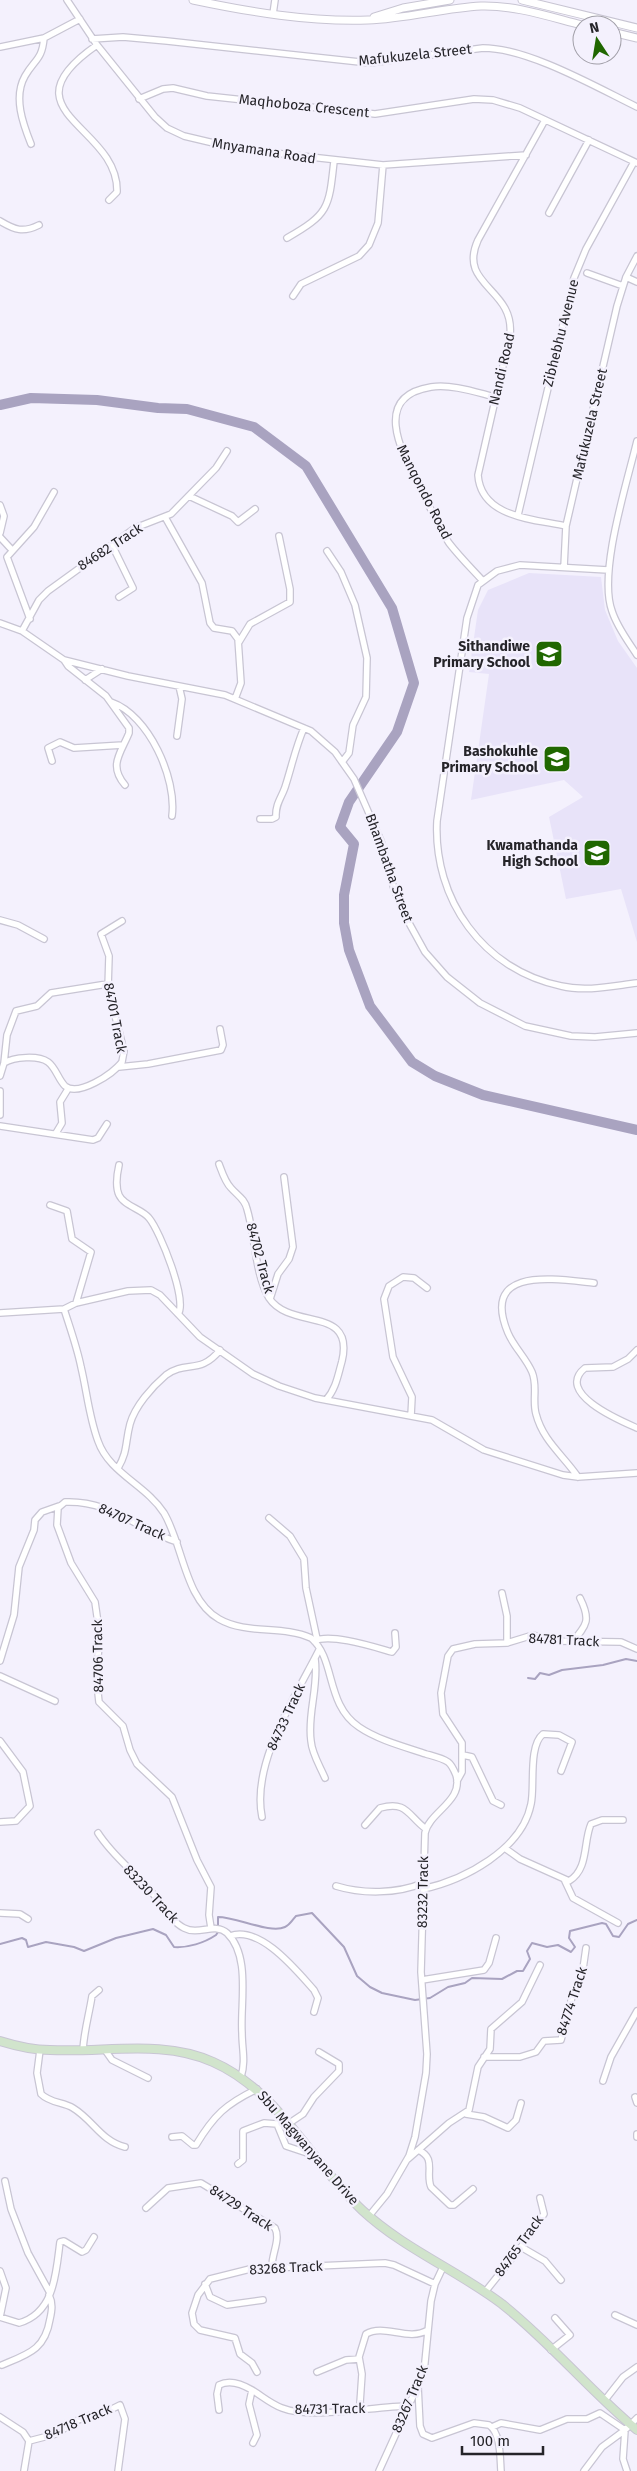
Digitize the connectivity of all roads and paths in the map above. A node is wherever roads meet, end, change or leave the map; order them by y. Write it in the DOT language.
graph roads {
  1 [pos="67,0"];
  2 [pos="194,0"];
  3 [pos="275,0"];
  4 [pos="450,0"];
  5 [pos="522,0"];
  6 [pos="274,14"];
  7 [pos="80,19"];
  8 [pos="366,20"];
  9 [pos="572,23"];
  10 [pos="637,28"];
  11 [pos="622,34"];
  12 [pos="44,38"];
  13 [pos="637,38"];
  14 [pos="92,39"];
  15 [pos="96,45"];
  16 [pos="0,47"];
  17 [pos="139,99"];
  18 [pos="637,107"];
  19 [pos="545,120"];
  20 [pos="589,140"];
  21 [pos="30,144"];
  22 [pos="526,155"];
  23 [pos="334,161"];
  24 [pos="636,163"];
  25 [pos="383,165"];
  26 [pos="109,200"];
  27 [pos="549,213"];
  28 [pos="0,221"];
  29 [pos="39,225"];
  30 [pos="287,238"];
  31 [pos="637,256"];
  32 [pos="587,273"];
  33 [pos="626,276"];
  34 [pos="637,282"];
  35 [pos="622,286"];
  36 [pos="293,296"];
  37 [pos="495,397"];
  38 [pos="637,441"];
  39 [pos="227,451"];
  40 [pos="54,492"];
  41 [pos="189,496"];
  42 [pos="0,505"];
  43 [pos="255,510"];
  44 [pos="518,515"];
  45 [pos="165,517"];
  46 [pos="566,526"];
  47 [pos="0,532"];
  48 [pos="279,536"];
  49 [pos="0,537"];
  50 [pos="112,545"];
  51 [pos="12,550"];
  52 [pos="328,551"];
  53 [pos="564,567"];
  54 [pos="608,570"];
  55 [pos="482,580"];
  56 [pos="118,597"];
  57 [pos="30,619"];
  58 [pos="0,623"];
  59 [pos="22,631"];
  60 [pos="239,642"];
  61 [pos="637,655"];
  62 [pos="64,660"];
  63 [pos="102,669"];
  64 [pos="86,680"];
  65 [pos="179,686"];
  66 [pos="236,699"];
  67 [pos="112,702"];
  68 [pos="304,728"];
  69 [pos="177,736"];
  70 [pos="123,745"];
  71 [pos="341,760"];
  72 [pos="52,761"];
  73 [pos="125,785"];
  74 [pos="172,816"];
  75 [pos="260,819"];
  76 [pos="0,920"];
  77 [pos="122,921"];
  78 [pos="44,939"];
  79 [pos="637,983"];
  80 [pos="107,984"];
  81 [pos="220,1029"];
  82 [pos="637,1033"];
  83 [pos="4,1064"];
  84 [pos="119,1067"];
  85 [pos="0,1076"];
  86 [pos="68,1089"];
  87 [pos="0,1091"];
  88 [pos="0,1115"];
  89 [pos="107,1124"];
  90 [pos="0,1126"];
  91 [pos="56,1133"];
  92 [pos="219,1164"];
  93 [pos="119,1165"];
  94 [pos="284,1177"];
  95 [pos="50,1205"];
  96 [pos="594,1283"];
  97 [pos="426,1288"];
  98 [pos="270,1299"];
  99 [pos="76,1303"];
  100 [pos="64,1308"];
  101 [pos="0,1313"];
  102 [pos="178,1314"];
  103 [pos="220,1350"];
  104 [pos="637,1350"];
  105 [pos="326,1400"];
  106 [pos="411,1416"];
  107 [pos="637,1428"];
  108 [pos="118,1468"];
  109 [pos="637,1473"];
  110 [pos="578,1477"];
  111 [pos="58,1507"];
  112 [pos="269,1518"];
  113 [pos="177,1542"];
  114 [pos="502,1593"];
  115 [pos="580,1598"];
  116 [pos="395,1633"];
  117 [pos="315,1640"];
  118 [pos="572,1642"];
  119 [pos="508,1643"];
  120 [pos="637,1649"];
  121 [pos="320,1650"];
  122 [pos="315,1659"];
  123 [pos="0,1661"];
  124 [pos="0,1676"];
  125 [pos="55,1701"];
  126 [pos="0,1741"];
  127 [pos="463,1754"];
  128 [pos="561,1771"];
  129 [pos="325,1778"];
  130 [pos="457,1781"];
  131 [pos="501,1805"];
  132 [pos="262,1817"];
  133 [pos="623,1820"];
  134 [pos="0,1822"];
  135 [pos="365,1825"];
  136 [pos="426,1829"];
  137 [pos="98,1833"];
  138 [pos="506,1849"];
  139 [pos="565,1881"];
  140 [pos="336,1886"];
  141 [pos="423,1886"];
  142 [pos="0,1913"];
  143 [pos="28,1920"];
  144 [pos="618,1923"];
  145 [pos="211,1928"];
  146 [pos="230,1936"];
  147 [pos="496,1938"];
  148 [pos="586,1948"];
  149 [pos="540,1965"];
  150 [pos="422,1980"];
  151 [pos="99,1990"];
  152 [pos="637,2011"];
  153 [pos="314,2012"];
  154 [pos="0,2042"];
  155 [pos="40,2050"];
  156 [pos="83,2050"];
  157 [pos="105,2050"];
  158 [pos="319,2052"];
  159 [pos="484,2057"];
  160 [pos="148,2078"];
  161 [pos="241,2078"];
  162 [pos="603,2081"];
  163 [pos="257,2089"];
  164 [pos="521,2103"];
  165 [pos="466,2114"];
  166 [pos="283,2122"];
  167 [pos="172,2137"];
  168 [pos="125,2147"];
  169 [pos="418,2150"];
  170 [pos="313,2155"];
  171 [pos="407,2160"];
  172 [pos="238,2164"];
  173 [pos="4,2181"];
  174 [pos="473,2189"];
  175 [pos="540,2198"];
  176 [pos="146,2208"];
  177 [pos="369,2216"];
  178 [pos="94,2237"];
  179 [pos="521,2248"];
  180 [pos="443,2267"];
  181 [pos="272,2268"];
  182 [pos="0,2272"];
  183 [pos="562,2280"];
  184 [pos="205,2284"];
  185 [pos="435,2284"];
  186 [pos="485,2292"];
  187 [pos="50,2294"];
  188 [pos="263,2300"];
  189 [pos="615,2315"];
  190 [pos="0,2317"];
  191 [pos="556,2318"];
  192 [pos="637,2325"];
  193 [pos="428,2330"];
  194 [pos="551,2350"];
  195 [pos="359,2359"];
  196 [pos="2,2365"];
  197 [pos="637,2367"];
  198 [pos="257,2372"];
  199 [pos="317,2372"];
  200 [pos="418,2386"];
  201 [pos="252,2390"];
  202 [pos="606,2400"];
  203 [pos="409,2406"];
  204 [pos="363,2409"];
  205 [pos="219,2410"];
  206 [pos="0,2417"];
  207 [pos="637,2418"];
  208 [pos="492,2427"];
  209 [pos="627,2427"];
  210 [pos="637,2430"];
  211 [pos="29,2441"];
  212 [pos="253,2443"];
  213 [pos="24,2471"];
  214 [pos="118,2471"];
  215 [pos="379,2471"];
  216 [pos="501,2471"];
  217 [pos="584,2471"];
  218 [pos="627,2471"];
  1 -- 7 [label="street, Mnyamana Road"];
  2 -- 6 [label="street"];
  3 -- 6 [label="street"];
  4 -- 8 [label="street"];
  5 -- 10 [label="street"];
  6 -- 8 [label="street"];
  7 -- 12 [label="street"];
  7 -- 14 [label="street, Mnyamana Road"];
  8 -- 9 [label="street"];
  11 -- 13 [label="street"];
  12 -- 16 [label="street"];
  12 -- 21 [label="street"];
  14 -- 15 [label="street, Mnyamana Road"];
  14 -- 18 [label="street, Mafukuzela Street"];
  15 -- 17 [label="street, Mnyamana Road"];
  15 -- 26 [label="street"];
  17 -- 19 [label="street, Maqhoboza Crescent"];
  17 -- 23 [label="street, Mnyamana Road"];
  19 -- 20 [label="street, Maqhoboza Crescent"];
  19 -- 22 [label="street, Nandi Road"];
  20 -- 24 [label="street, Maqhoboza Crescent"];
  20 -- 27 [label="street"];
  22 -- 25 [label="street, Mnyamana Road"];
  22 -- 37 [label="street, Nandi Road"];
  23 -- 25 [label="street, Mnyamana Road"];
  23 -- 30 [label="street"];
  24 -- 44 [label="street, Zibhebhu Avenue"];
  25 -- 36 [label="street"];
  28 -- 29 [label="street"];
  31 -- 33 [label="street, Mafukuzela Street"];
  32 -- 35 [label="street"];
  33 -- 34 [label="street"];
  33 -- 35 [label="street, Mafukuzela Street"];
  35 -- 46 [label="street, Mafukuzela Street"];
  37 -- 44 [label="street, Nandi Road"];
  37 -- 55 [label="street, Manqondo Road"];
  38 -- 54 [label="street"];
  39 -- 41 [label="street, 84682 Track"];
  40 -- 51 [label="street"];
  41 -- 43 [label="street"];
  41 -- 45 [label="street, 84682 Track"];
  42 -- 47 [label="street"];
  44 -- 46 [label="street, Nandi Road"];
  45 -- 50 [label="street, 84682 Track"];
  45 -- 60 [label="street"];
  46 -- 53 [label="street, Mafukuzela Street"];
  48 -- 60 [label="street"];
  49 -- 51 [label="street"];
  50 -- 56 [label="street"];
  50 -- 57 [label="street, 84682 Track"];
  51 -- 57 [label="street"];
  52 -- 71 [label="street"];
  53 -- 54 [label="street"];
  53 -- 55 [label="street"];
  54 -- 61 [label="street"];
  55 -- 79 [label="street"];
  57 -- 59 [label="street, 84682 Track"];
  58 -- 59 [label="street"];
  59 -- 62 [label="street"];
  60 -- 66 [label="street"];
  62 -- 63 [label="street, Bhambatha Street"];
  62 -- 64 [label="street"];
  63 -- 64 [label="street"];
  63 -- 65 [label="street, Bhambatha Street"];
  64 -- 67 [label="street"];
  65 -- 66 [label="street, Bhambatha Street"];
  65 -- 69 [label="street"];
  66 -- 68 [label="street, Bhambatha Street"];
  67 -- 70 [label="street"];
  67 -- 74 [label="street"];
  68 -- 71 [label="street, Bhambatha Street"];
  68 -- 75 [label="street"];
  70 -- 72 [label="street"];
  70 -- 73 [label="street"];
  71 -- 82 [label="street, Bhambatha Street"];
  76 -- 78 [label="street"];
  77 -- 80 [label="street, 84701 Track"];
  80 -- 83 [label="street"];
  80 -- 84 [label="street, 84701 Track"];
  81 -- 84 [label="street"];
  83 -- 85 [label="street"];
  83 -- 86 [label="street"];
  84 -- 86 [label="street, 84701 Track"];
  86 -- 91 [label="street"];
  87 -- 88 [label="street"];
  89 -- 91 [label="street"];
  90 -- 91 [label="street"];
  92 -- 98 [label="street, 84702 Track"];
  93 -- 102 [label="street"];
  94 -- 98 [label="street"];
  95 -- 99 [label="street"];
  96 -- 110 [label="street"];
  97 -- 106 [label="street"];
  98 -- 105 [label="street, 84702 Track"];
  99 -- 100 [label="street"];
  99 -- 102 [label="street"];
  100 -- 101 [label="street"];
  100 -- 108 [label="street"];
  102 -- 103 [label="street"];
  103 -- 105 [label="street"];
  103 -- 108 [label="street"];
  104 -- 107 [label="street"];
  105 -- 106 [label="street"];
  106 -- 110 [label="street"];
  108 -- 113 [label="street"];
  109 -- 110 [label="street"];
  111 -- 113 [label="street, 84707 Track"];
  111 -- 123 [label="street, 84707 Track"];
  111 -- 145 [label="street, 84706 Track"];
  112 -- 117 [label="street"];
  113 -- 117 [label="street"];
  114 -- 119 [label="street"];
  115 -- 118 [label="street"];
  116 -- 117 [label="street"];
  117 -- 121 [label="street"];
  118 -- 119 [label="street, 84781 Track"];
  118 -- 120 [label="street, 84781 Track"];
  119 -- 127 [label="street, 84781 Track"];
  121 -- 122 [label="street, 84733 Track"];
  121 -- 130 [label="street"];
  122 -- 129 [label="street"];
  122 -- 132 [label="street, 84733 Track"];
  124 -- 125 [label="street"];
  126 -- 134 [label="street"];
  127 -- 130 [label="street"];
  127 -- 131 [label="street"];
  128 -- 138 [label="street"];
  130 -- 136 [label="street"];
  133 -- 139 [label="street"];
  135 -- 136 [label="street"];
  136 -- 141 [label="street, 83232 Track"];
  137 -- 145 [label="street, 83230 Track"];
  138 -- 139 [label="street"];
  138 -- 141 [label="street"];
  139 -- 144 [label="street"];
  140 -- 141 [label="street"];
  141 -- 150 [label="street, 83232 Track"];
  142 -- 143 [label="street"];
  145 -- 146 [label="street, 83230 Track"];
  146 -- 153 [label="street, 83230 Track"];
  146 -- 161 [label="street"];
  147 -- 150 [label="street"];
  148 -- 159 [label="street, 84774 Track"];
  149 -- 159 [label="street"];
  150 -- 171 [label="street, 83232 Track"];
  151 -- 156 [label="street"];
  152 -- 162 [label="street"];
  154 -- 155 [label="main road, Sbu Magwanyane Drive"];
  155 -- 156 [label="main road, Sbu Magwanyane Drive"];
  155 -- 168 [label="street"];
  156 -- 157 [label="main road, Sbu Magwanyane Drive"];
  157 -- 160 [label="street"];
  157 -- 161 [label="main road, Sbu Magwanyane Drive"];
  158 -- 166 [label="street"];
  159 -- 165 [label="street"];
  161 -- 163 [label="main road, Sbu Magwanyane Drive"];
  163 -- 166 [label="main road, Sbu Magwanyane Drive"];
  163 -- 167 [label="street"];
  164 -- 165 [label="street"];
  165 -- 169 [label="street"];
  166 -- 170 [label="main road, Sbu Magwanyane Drive"];
  166 -- 170 [label="street"];
  166 -- 172 [label="street"];
  169 -- 171 [label="street"];
  169 -- 174 [label="street"];
  170 -- 177 [label="main road, Sbu Magwanyane Drive"];
  171 -- 177 [label="street, 83232 Track"];
  173 -- 187 [label="street"];
  175 -- 179 [label="street, 84765 Track"];
  176 -- 181 [label="street, 84729 Track"];
  177 -- 180 [label="main road, Sbu Magwanyane Drive"];
  178 -- 187 [label="street"];
  179 -- 183 [label="street"];
  179 -- 186 [label="street, 84765 Track"];
  180 -- 185 [label="street, 83267 Track"];
  180 -- 186 [label="main road, Sbu Magwanyane Drive"];
  181 -- 184 [label="street, 83268 Track"];
  181 -- 185 [label="street, 83268 Track"];
  182 -- 190 [label="street"];
  184 -- 188 [label="street"];
  184 -- 198 [label="street"];
  185 -- 193 [label="street, 83267 Track"];
  186 -- 194 [label="main road, Sbu Magwanyane Drive"];
  187 -- 190 [label="street"];
  187 -- 196 [label="street"];
  189 -- 192 [label="street"];
  191 -- 194 [label="street"];
  193 -- 195 [label="street"];
  193 -- 200 [label="street, 83267 Track"];
  194 -- 202 [label="main road, Sbu Magwanyane Drive"];
  195 -- 199 [label="street"];
  195 -- 204 [label="street"];
  197 -- 202 [label="street"];
  200 -- 203 [label="street, 83267 Track"];
  200 -- 208 [label="street"];
  201 -- 204 [label="street, 84731 Track"];
  201 -- 205 [label="street, 84731 Track"];
  201 -- 212 [label="street"];
  202 -- 209 [label="main road, Sbu Magwanyane Drive"];
  203 -- 204 [label="street, 84731 Track"];
  203 -- 215 [label="street, 83267 Track"];
  206 -- 211 [label="street"];
  207 -- 209 [label="street"];
  208 -- 209 [label="street"];
  208 -- 216 [label="street"];
  209 -- 210 [label="main road, Sbu Magwanyane Drive"];
  209 -- 217 [label="street"];
  209 -- 218 [label="street"];
  211 -- 213 [label="street, 84718 Track"];
  211 -- 214 [label="street, 84718 Track"];
}
